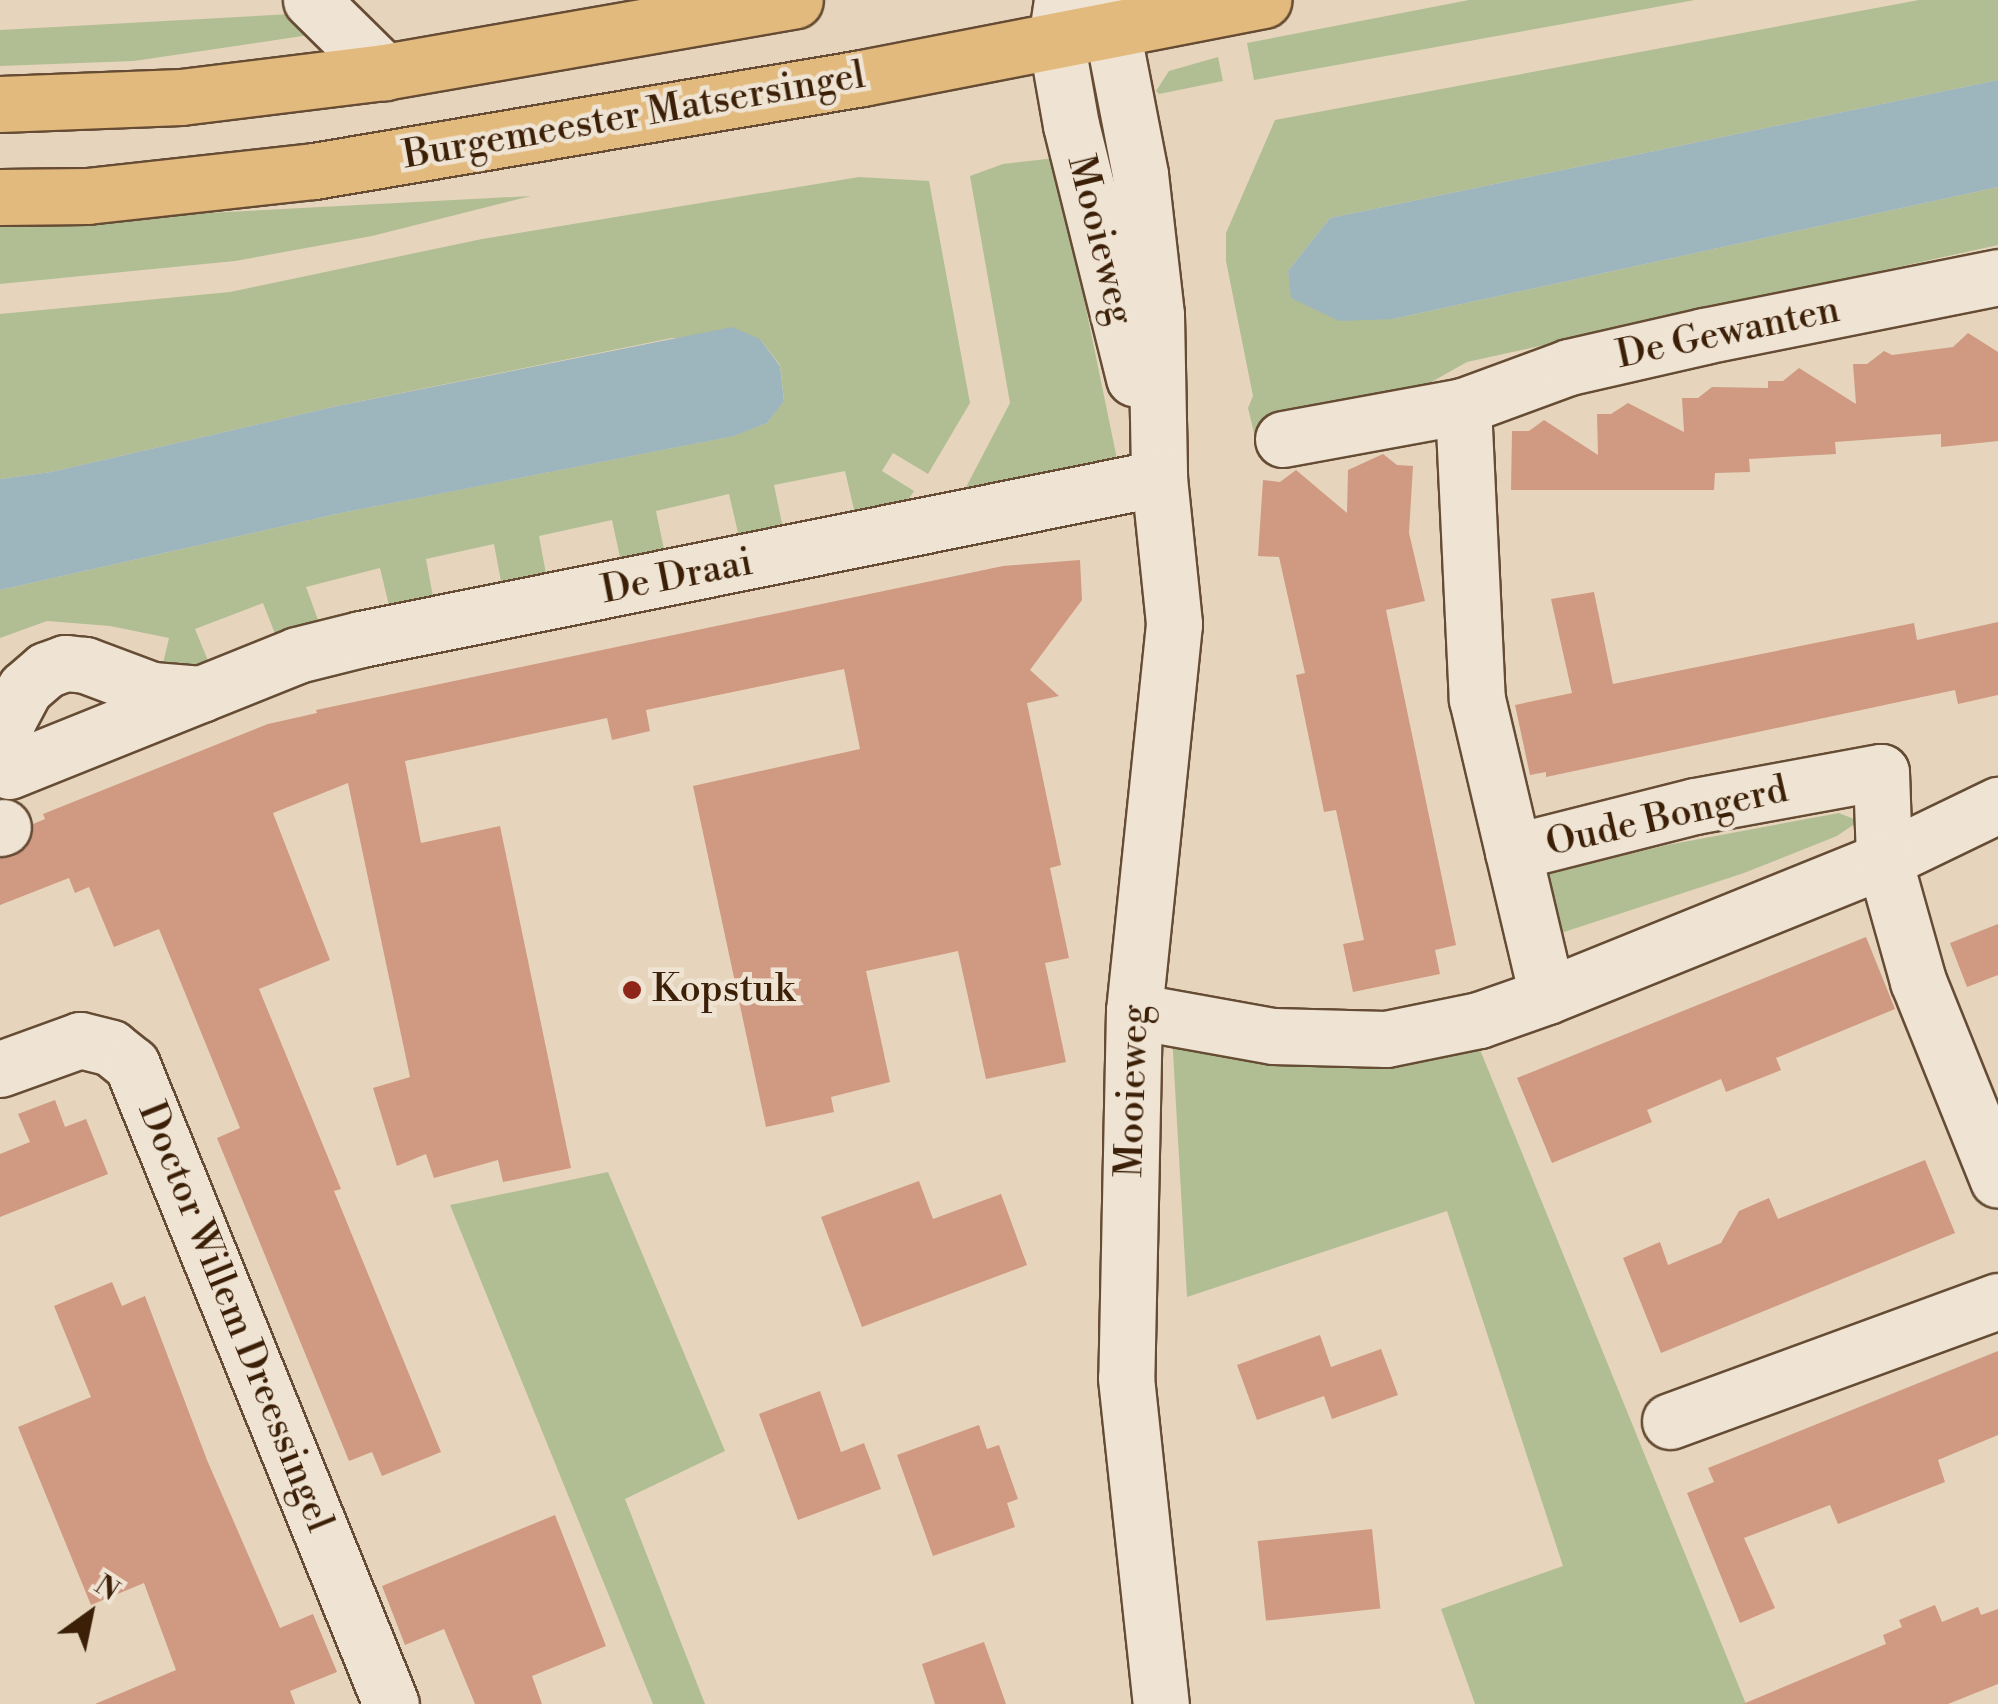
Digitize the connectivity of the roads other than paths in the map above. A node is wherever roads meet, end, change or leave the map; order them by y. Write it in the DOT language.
graph roads {
  1 [pos="311,0"];
  2 [pos="795,0"];
  3 [pos="1263,0"];
  4 [pos="1104,15"];
  5 [pos="1059,20"];
  6 [pos="384,72"];
  7 [pos="0,104"];
  8 [pos="0,197"];
  9 [pos="1998,278"];
  10 [pos="1463,406"];
  11 [pos="1282,439"];
  12 [pos="1159,478"];
  13 [pos="202,694"];
  14 [pos="1998,805"];
  15 [pos="1514,852"];
  16 [pos="1884,860"];
  17 [pos="1547,996"];
  18 [pos="1134,1011"];
  19 [pos="0,1069"];
  20 [pos="1998,1180"];
  21 [pos="1998,1301"];
  22 [pos="1670,1421"];
  23 [pos="391,1704"];
  24 [pos="1161,1704"];
  1 -- 6 [label="street"];
  2 -- 6 [label="main road"];
  3 -- 4 [label="main road, Burgemeester Matsersingel"];
  4 -- 5 [label="main road, Burgemeester Matsersingel"];
  4 -- 12 [label="street, Mooieweg"];
  5 -- 8 [label="main road, Burgemeester Matsersingel"];
  5 -- 12 [label="street, Mooieweg"];
  6 -- 7 [label="main road"];
  9 -- 10 [label="street, De Gewanten"];
  10 -- 11 [label="street, De Gewanten"];
  10 -- 15 [label="street"];
  12 -- 13 [label="street, De Draai"];
  12 -- 18 [label="street, Mooieweg"];
  14 -- 16 [label="street"];
  15 -- 16 [label="street, Oude Bongerd"];
  15 -- 17 [label="street, Oude Bongerd"];
  16 -- 17 [label="street"];
  16 -- 20 [label="street"];
  17 -- 18 [label="street"];
  18 -- 24 [label="street, Mooieweg"];
  19 -- 23 [label="street, Doctor Willem Dreessingel"];
  21 -- 22 [label="street"];
}
